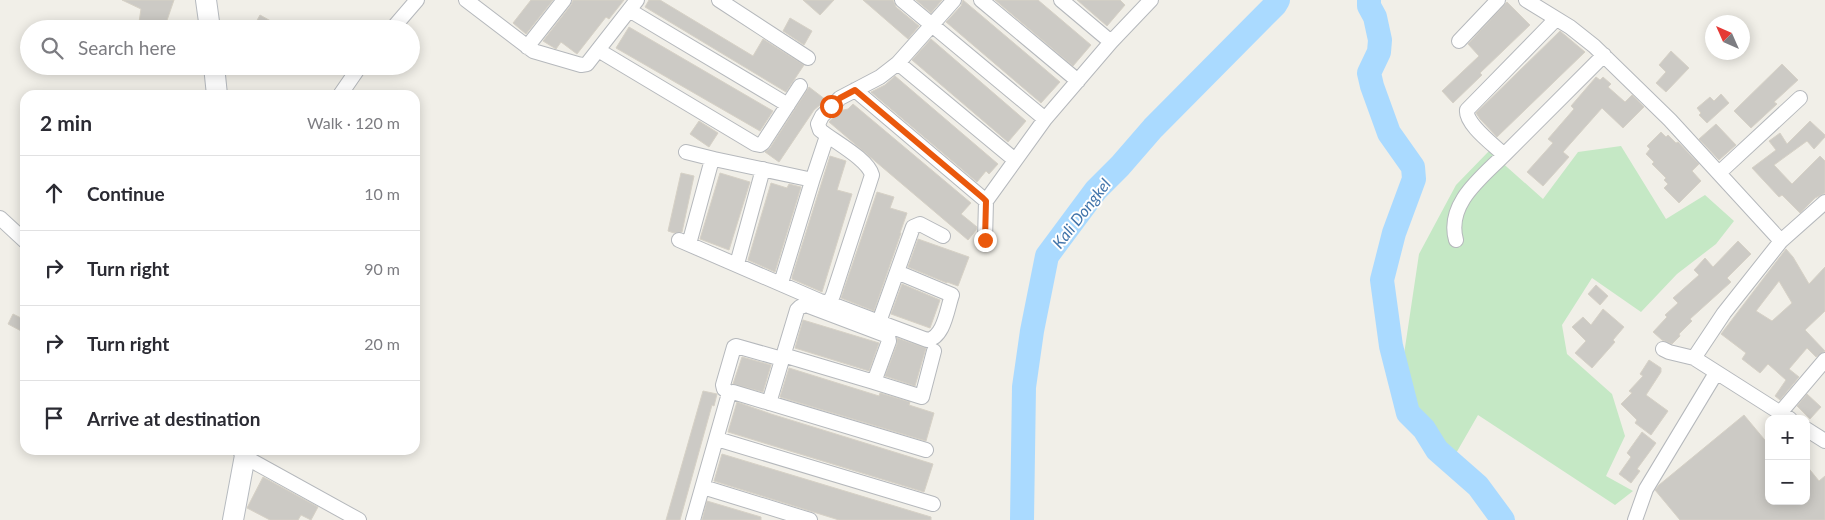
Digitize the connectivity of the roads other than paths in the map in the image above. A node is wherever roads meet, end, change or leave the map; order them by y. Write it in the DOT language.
graph roads {
  1 [pos="206,0"];
  2 [pos="417,0"];
  3 [pos="466,0"];
  4 [pos="564,0"];
  5 [pos="719,0"];
  6 [pos="902,0"];
  7 [pos="954,0"];
  8 [pos="981,0"];
  9 [pos="1061,0"];
  10 [pos="1498,0"];
  11 [pos="1526,0"];
  12 [pos="1145,2"];
  13 [pos="633,5"];
  14 [pos="1556,18"];
  15 [pos="209,20"];
  16 [pos="400,20"];
  17 [pos="932,25"];
  18 [pos="1459,41"];
  19 [pos="1112,42"];
  20 [pos="528,47"];
  21 [pos="598,50"];
  22 [pos="1604,55"];
  23 [pos="808,58"];
  24 [pos="898,63"];
  25 [pos="215,75"];
  26 [pos="354,75"];
  27 [pos="1078,81"];
  28 [pos="800,86"];
  29 [pos="216,90"];
  30 [pos="343,90"];
  31 [pos="855,90"];
  32 [pos="1800,98"];
  33 [pos="788,104"];
  34 [pos="1045,119"];
  35 [pos="827,136"];
  36 [pos="686,152"];
  37 [pos="1504,154"];
  38 [pos="714,158"];
  39 [pos="1015,160"];
  40 [pos="763,168"];
  41 [pos="1719,173"];
  42 [pos="813,178"];
  43 [pos="986,201"];
  44 [pos="1825,202"];
  45 [pos="0,218"];
  46 [pos="20,236"];
  47 [pos="943,236"];
  48 [pos="985,240"];
  49 [pos="1456,240"];
  50 [pos="1781,240"];
  51 [pos="737,264"];
  52 [pos="898,272"];
  53 [pos="781,283"];
  54 [pos="829,303"];
  55 [pos="880,322"];
  56 [pos="1663,349"];
  57 [pos="934,351"];
  58 [pos="783,357"];
  59 [pos="1694,358"];
  60 [pos="1825,360"];
  61 [pos="1716,373"];
  62 [pos="874,382"];
  63 [pos="730,393"];
  64 [pos="769,403"];
  65 [pos="1783,415"];
  66 [pos="1786,415"];
  67 [pos="1810,432"];
  68 [pos="717,439"];
  69 [pos="1825,441"];
  70 [pos="926,450"];
  71 [pos="243,455"];
  72 [pos="248,455"];
  73 [pos="703,487"];
  74 [pos="933,504"];
  75 [pos="233,520"];
  76 [pos="359,520"];
  77 [pos="693,520"];
  78 [pos="810,520"];
  79 [pos="1635,520"];
  1 -- 15 [label="street"];
  2 -- 16 [label="street"];
  3 -- 20 [label="street"];
  4 -- 20 [label="street"];
  5 -- 23 [label="street"];
  6 -- 17 [label="street"];
  7 -- 17 [label="street"];
  8 -- 27 [label="street"];
  9 -- 19 [label="street"];
  10 -- 18 [label="street"];
  11 -- 14 [label="street"];
  12 -- 19 [label="street"];
  13 -- 21 [label="street"];
  13 -- 33 [label="street"];
  14 -- 22 [label="street"];
  14 -- 37 [label="street"];
  17 -- 24 [label="street"];
  17 -- 34 [label="street"];
  19 -- 27 [label="street"];
  20 -- 21 [label="street"];
  21 -- 33 [label="street"];
  22 -- 37 [label="street"];
  22 -- 41 [label="street"];
  24 -- 31 [label="street"];
  24 -- 39 [label="street"];
  25 -- 29 [label="street"];
  26 -- 30 [label="street"];
  27 -- 34 [label="street"];
  28 -- 33 [label="street"];
  31 -- 35 [label="street"];
  31 -- 43 [label="street"];
  32 -- 41 [label="street"];
  34 -- 39 [label="street"];
  35 -- 42 [label="street"];
  35 -- 54 [label="street"];
  36 -- 38 [label="street"];
  37 -- 49 [label="street"];
  38 -- 40 [label="street"];
  38 -- 51 [label="street"];
  39 -- 43 [label="street"];
  40 -- 42 [label="street"];
  40 -- 51 [label="street"];
  41 -- 50 [label="street"];
  42 -- 53 [label="street"];
  43 -- 48 [label="street"];
  44 -- 50 [label="street"];
  45 -- 46 [label="street"];
  47 -- 52 [label="street"];
  50 -- 59 [label="street"];
  51 -- 53 [label="street"];
  52 -- 55 [label="street"];
  52 -- 55 [label="street"];
  53 -- 54 [label="street"];
  54 -- 55 [label="street"];
  56 -- 59 [label="street"];
  57 -- 62 [label="street"];
  58 -- 62 [label="street"];
  58 -- 62 [label="street"];
  58 -- 63 [label="street"];
  58 -- 64 [label="street"];
  59 -- 61 [label="street"];
  60 -- 66 [label="street"];
  61 -- 65 [label="street"];
  61 -- 79 [label="street"];
  63 -- 64 [label="street"];
  63 -- 68 [label="street"];
  64 -- 70 [label="street"];
  67 -- 69 [label="street"];
  68 -- 73 [label="street"];
  68 -- 74 [label="street"];
  71 -- 75 [label="street"];
  72 -- 76 [label="street"];
  73 -- 77 [label="street"];
  73 -- 78 [label="street"];
}
